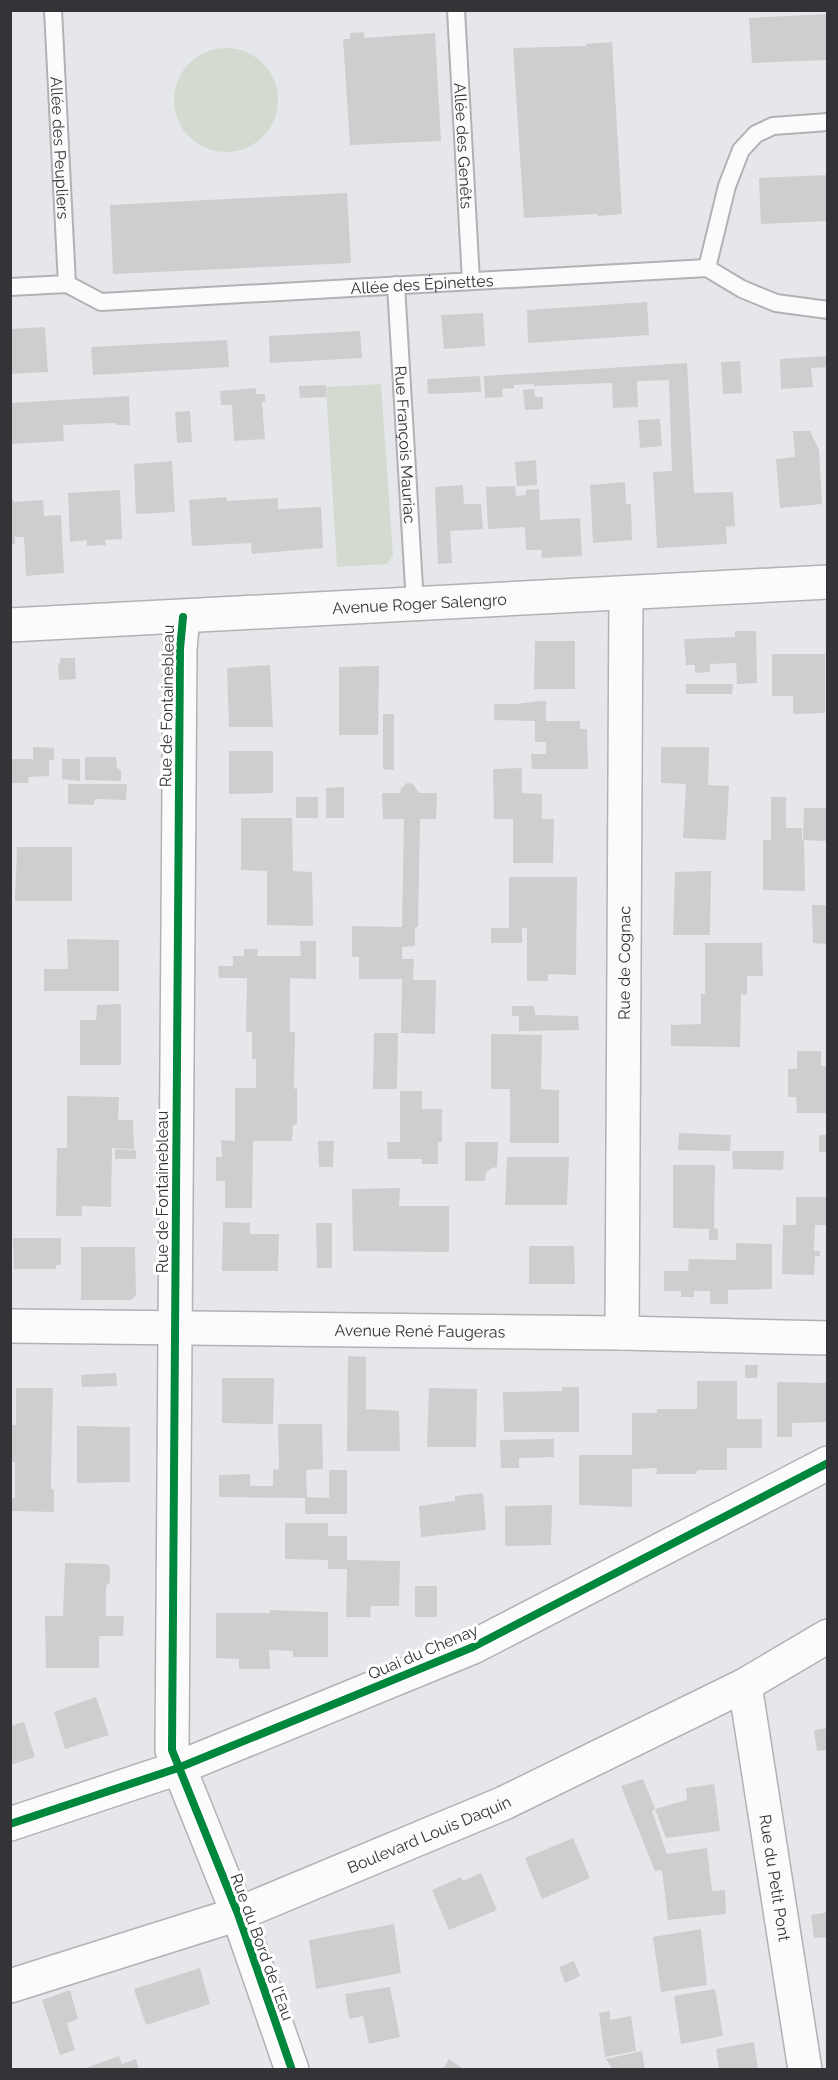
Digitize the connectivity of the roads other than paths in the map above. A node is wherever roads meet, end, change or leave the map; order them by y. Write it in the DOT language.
graph roads {
  1 [pos="53,10"];
  2 [pos="456,10"];
  3 [pos="828,122"];
  4 [pos="707,268"];
  5 [pos="471,281"];
  6 [pos="67,284"];
  7 [pos="396,285"];
  8 [pos="10,287"];
  9 [pos="828,310"];
  10 [pos="828,582"];
  11 [pos="626,593"];
  12 [pos="415,604"];
  13 [pos="183,616"];
  14 [pos="10,625"];
  15 [pos="10,1326"];
  16 [pos="175,1327"];
  17 [pos="622,1333"];
  18 [pos="828,1338"];
  19 [pos="828,1463"];
  20 [pos="828,1636"];
  21 [pos="744,1685"];
  22 [pos="178,1768"];
  23 [pos="10,1824"];
  24 [pos="237,1914"];
  25 [pos="10,1986"];
  26 [pos="292,2070"];
  27 [pos="806,2070"];
  1 -- 6 [label="lane, Allée des Peupliers"];
  2 -- 5 [label="lane, Allée des Genêts"];
  3 -- 4 [label="lane"];
  4 -- 5 [label="lane, Allée des Épinettes"];
  4 -- 9 [label="lane"];
  5 -- 7 [label="lane, Allée des Épinettes"];
  6 -- 7 [label="lane, Allée des Épinettes"];
  6 -- 8 [label="lane"];
  7 -- 12 [label="lane, Rue François Mauriac"];
  10 -- 11 [label="street, Avenue Roger Salengro"];
  11 -- 12 [label="street, Avenue Roger Salengro"];
  11 -- 17 [label="street, Rue de Cognac"];
  12 -- 13 [label="street, Avenue Roger Salengro"];
  13 -- 14 [label="street, Avenue Roger Salengro"];
  13 -- 16 [label="street, Rue de Fontainebleau"];
  15 -- 16 [label="street, Avenue René Faugeras"];
  16 -- 17 [label="street, Avenue René Faugeras"];
  16 -- 22 [label="street, Rue de Fontainebleau"];
  17 -- 18 [label="street, Avenue René Faugeras"];
  19 -- 22 [label="street, Quai du Chenay"];
  20 -- 21 [label="street, Boulevard Louis Daquin"];
  21 -- 24 [label="street, Boulevard Louis Daquin"];
  21 -- 27 [label="street, Rue du Petit Pont"];
  22 -- 23 [label="street, Quai du Chenay"];
  22 -- 24 [label="street, Rue du Bord de l'Eau"];
  24 -- 25 [label="street, Boulevard Louis Daquin"];
  24 -- 26 [label="street, Rue du Bord de l'Eau"];
}
